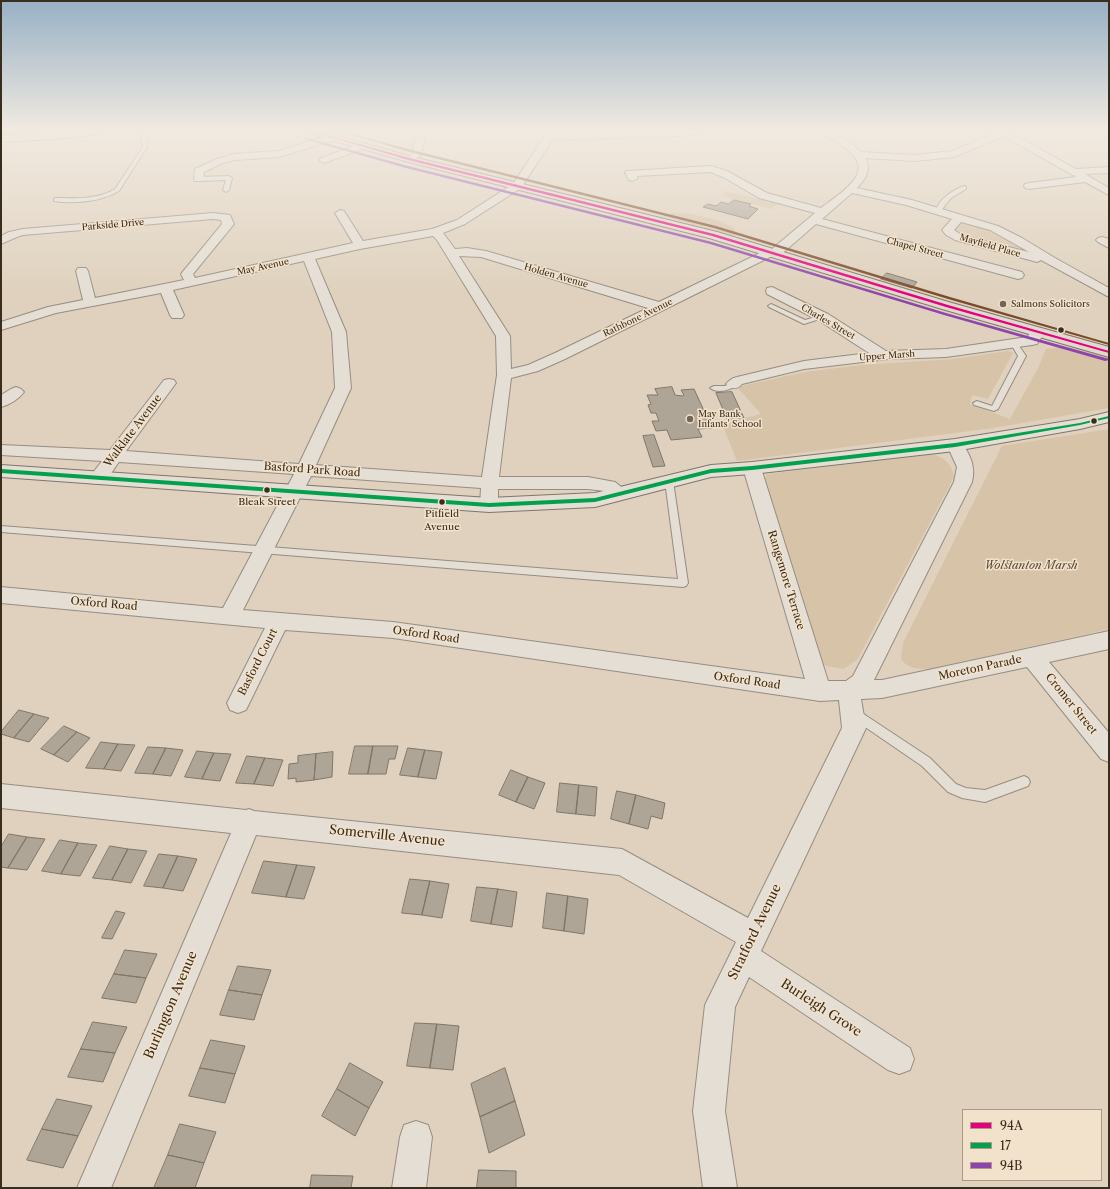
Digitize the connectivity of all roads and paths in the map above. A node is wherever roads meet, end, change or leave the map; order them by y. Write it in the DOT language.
graph roads {
  1 [pos="120,185"];
  2 [pos="227,185"];
  3 [pos="745,185"];
  4 [pos="854,185"];
  5 [pos="1033,185"];
  6 [pos="1097,185"];
  7 [pos="517,186"];
  8 [pos="1028,186"];
  9 [pos="964,188"];
  10 [pos="226,190"];
  11 [pos="850,190"];
  12 [pos="1109,192"];
  13 [pos="56,200"];
  14 [pos="938,211"];
  15 [pos="340,213"];
  16 [pos="238,214"];
  17 [pos="226,217"];
  18 [pos="817,217"];
  19 [pos="959,217"];
  20 [pos="435,232"];
  21 [pos="1,241"];
  22 [pos="360,245"];
  23 [pos="451,253"];
  24 [pos="771,253"];
  25 [pos="308,257"];
  26 [pos="1051,261"];
  27 [pos="82,271"];
  28 [pos="1018,275"];
  29 [pos="191,282"];
  30 [pos="166,288"];
  31 [pos="772,291"];
  32 [pos="1109,292"];
  33 [pos="90,302"];
  34 [pos="660,306"];
  35 [pos="771,306"];
  36 [pos="177,315"];
  37 [pos="823,317"];
  38 [pos="1,326"];
  39 [pos="1038,332"];
  40 [pos="1015,344"];
  41 [pos="1109,352"];
  42 [pos="882,355"];
  43 [pos="504,375"];
  44 [pos="169,383"];
  45 [pos="734,384"];
  46 [pos="714,388"];
  47 [pos="16,392"];
  48 [pos="1,402"];
  49 [pos="977,403"];
  50 [pos="1109,417"];
  51 [pos="955,445"];
  52 [pos="1,450"];
  53 [pos="115,456"];
  54 [pos="752,468"];
  55 [pos="305,470"];
  56 [pos="1,471"];
  57 [pos="97,479"];
  58 [pos="669,481"];
  59 [pos="490,483"];
  60 [pos="294,491"];
  61 [pos="620,494"];
  62 [pos="489,505"];
  63 [pos="1,530"];
  64 [pos="263,550"];
  65 [pos="1,595"];
  66 [pos="230,616"];
  67 [pos="279,621"];
  68 [pos="1109,640"];
  69 [pos="1032,657"];
  70 [pos="820,691"];
  71 [pos="851,701"];
  72 [pos="238,703"];
  73 [pos="1109,751"];
  74 [pos="1024,782"];
  75 [pos="1,796"];
  76 [pos="249,822"];
  77 [pos="748,946"];
  78 [pos="899,1059"];
  79 [pos="416,1137"];
  80 [pos="94,1188"];
  81 [pos="409,1188"];
  82 [pos="720,1188"];
  1 -- 13 [label="lane"];
  2 -- 10 [label="lane"];
  3 -- 18 [label="street, Chapel Street"];
  4 -- 11 [label="street, Rathbone Avenue"];
  5 -- 8 [label="street"];
  6 -- 12 [label="street"];
  7 -- 20 [label="street, May Avenue"];
  7 -- 24 [label="highway"];
  9 -- 14 [label="lane"];
  11 -- 14 [label="street, Mayfield Place"];
  11 -- 18 [label="street, Rathbone Avenue"];
  14 -- 19 [label="street, Mayfield Place"];
  15 -- 22 [label="street"];
  16 -- 17 [label="street, Parkside Drive"];
  17 -- 21 [label="street, Parkside Drive"];
  17 -- 29 [label="street"];
  18 -- 24 [label="street, Rathbone Avenue"];
  18 -- 28 [label="street, Chapel Street"];
  19 -- 26 [label="street, Mayfield Place"];
  19 -- 26 [label="street, Mayfield Place"];
  20 -- 22 [label="street, May Avenue"];
  20 -- 23 [label="street"];
  22 -- 25 [label="street, May Avenue"];
  23 -- 34 [label="street, Holden Avenue"];
  23 -- 43 [label="street"];
  24 -- 34 [label="street, Rathbone Avenue"];
  24 -- 39 [label="highway"];
  25 -- 29 [label="street, May Avenue"];
  25 -- 55 [label="street"];
  26 -- 32 [label="street, Mayfield Place"];
  27 -- 33 [label="street"];
  29 -- 30 [label="street, May Avenue"];
  30 -- 33 [label="street, May Avenue"];
  30 -- 36 [label="street"];
  31 -- 37 [label="street, Charles Street"];
  33 -- 38 [label="street, May Avenue"];
  34 -- 43 [label="street, Rathbone Avenue"];
  35 -- 37 [label="lane"];
  37 -- 42 [label="street, Charles Street"];
  39 -- 40 [label="street, Upper Marsh"];
  39 -- 41 [label="highway"];
  40 -- 42 [label="street, Upper Marsh"];
  40 -- 49 [label="lane"];
  42 -- 45 [label="street, Upper Marsh"];
  43 -- 59 [label="street"];
  44 -- 53 [label="street, Walklate Avenue"];
  45 -- 46 [label="lane"];
  47 -- 48 [label="street"];
  50 -- 51 [label="main road, Basford Park Road"];
  51 -- 54 [label="main road, Basford Park Road"];
  51 -- 71 [label="street"];
  52 -- 53 [label="street, Basford Park Road"];
  53 -- 55 [label="street, Basford Park Road"];
  53 -- 57 [label="street, Walklate Avenue"];
  54 -- 58 [label="main road, Basford Park Road"];
  54 -- 70 [label="street, Rangemore Terrace"];
  55 -- 59 [label="street, Basford Park Road"];
  55 -- 60 [label="street"];
  56 -- 57 [label="main road, Basford Park Road"];
  57 -- 60 [label="main road, Basford Park Road"];
  58 -- 61 [label="main road, Basford Park Road"];
  58 -- 64 [label="lane"];
  59 -- 61 [label="street, Basford Park Road"];
  59 -- 62 [label="street"];
  60 -- 62 [label="main road, Basford Park Road"];
  60 -- 64 [label="street"];
  61 -- 62 [label="main road, Basford Park Road"];
  63 -- 64 [label="lane"];
  64 -- 66 [label="street"];
  65 -- 66 [label="street, Oxford Road"];
  66 -- 67 [label="street, Oxford Road"];
  67 -- 70 [label="street, Oxford Road"];
  67 -- 72 [label="street, Basford Court"];
  68 -- 69 [label="street, Moreton Parade"];
  69 -- 71 [label="street, Moreton Parade"];
  69 -- 73 [label="street, Cromer Street"];
  70 -- 71 [label="street, Oxford Road"];
  71 -- 74 [label="lane"];
  71 -- 77 [label="street, Stratford Avenue"];
  75 -- 76 [label="street, Somerville Avenue"];
  76 -- 77 [label="street, Somerville Avenue"];
  76 -- 80 [label="street, Burlington Avenue"];
  77 -- 78 [label="street, Burleigh Grove"];
  77 -- 82 [label="street, Stratford Avenue"];
  79 -- 81 [label="street"];
}
